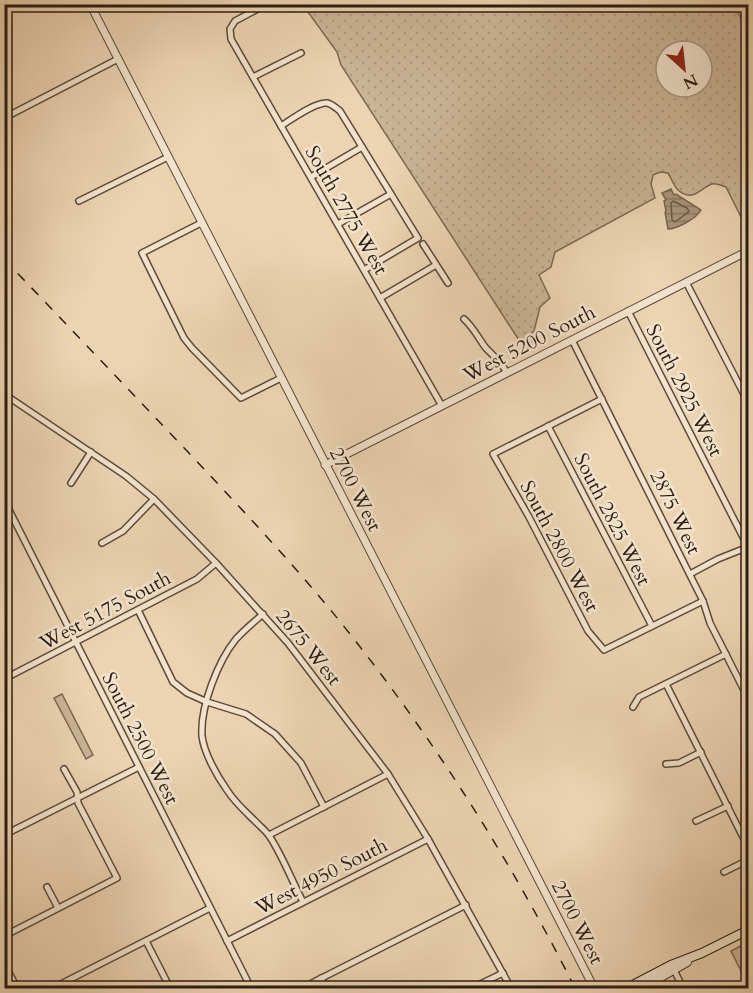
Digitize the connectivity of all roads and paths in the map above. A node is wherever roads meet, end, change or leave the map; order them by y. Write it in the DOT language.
graph roads {
  1 [pos="90,4"];
  2 [pos="267,4"];
  3 [pos="301,53"];
  4 [pos="118,59"];
  5 [pos="253,77"];
  6 [pos="4,118"];
  7 [pos="281,126"];
  8 [pos="362,147"];
  9 [pos="168,157"];
  10 [pos="310,177"];
  11 [pos="391,194"];
  12 [pos="79,201"];
  13 [pos="201,223"];
  14 [pos="338,224"];
  15 [pos="423,244"];
  16 [pos="748,253"];
  17 [pos="436,265"];
  18 [pos="364,270"];
  19 [pos="686,282"];
  20 [pos="448,283"];
  21 [pos="380,298"];
  22 [pos="628,311"];
  23 [pos="464,319"];
  24 [pos="572,340"];
  25 [pos="507,373"];
  26 [pos="281,378"];
  27 [pos="4,394"];
  28 [pos="602,399"];
  29 [pos="748,402"];
  30 [pos="442,406"];
  31 [pos="548,426"];
  32 [pos="91,452"];
  33 [pos="325,465"];
  34 [pos="71,483"];
  35 [pos="154,499"];
  36 [pos="4,500"];
  37 [pos="102,543"];
  38 [pos="748,547"];
  39 [pos="216,563"];
  40 [pos="690,574"];
  41 [pos="703,601"];
  42 [pos="138,609"];
  43 [pos="263,614"];
  44 [pos="652,626"];
  45 [pos="76,642"];
  46 [pos="726,654"];
  47 [pos="4,680"];
  48 [pos="666,684"];
  49 [pos="748,698"];
  50 [pos="207,702"];
  51 [pos="633,707"];
  52 [pos="701,752"];
  53 [pos="666,764"];
  54 [pos="139,767"];
  55 [pos="64,769"];
  56 [pos="388,774"];
  57 [pos="77,798"];
  58 [pos="728,806"];
  59 [pos="324,807"];
  60 [pos="696,821"];
  61 [pos="4,835"];
  62 [pos="269,835"];
  63 [pos="428,839"];
  64 [pos="748,847"];
  65 [pos="748,860"];
  66 [pos="724,872"];
  67 [pos="47,887"];
  68 [pos="303,902"];
  69 [pos="466,905"];
  70 [pos="210,908"];
  71 [pos="58,909"];
  72 [pos="748,930"];
  73 [pos="4,936"];
  74 [pos="146,941"];
  75 [pos="227,941"];
  76 [pos="702,953"];
  77 [pos="4,963"];
  78 [pos="674,971"];
  79 [pos="503,973"];
  80 [pos="321,978"];
  81 [pos="17,988"];
  82 [pos="53,988"];
  83 [pos="170,988"];
  84 [pos="251,988"];
  85 [pos="302,988"];
  86 [pos="326,988"];
  87 [pos="472,988"];
  88 [pos="511,988"];
  89 [pos="594,988"];
  90 [pos="627,988"];
  91 [pos="642,988"];
  92 [pos="682,988"];
  1 -- 4 [label="street, 2700 West"];
  2 -- 5 [label="street, South 2775 West"];
  3 -- 5 [label="street"];
  4 -- 6 [label="street"];
  4 -- 9 [label="street, 2700 West"];
  5 -- 7 [label="street, South 2775 West"];
  7 -- 8 [label="street"];
  7 -- 10 [label="street, South 2775 West"];
  8 -- 10 [label="street"];
  8 -- 11 [label="street"];
  9 -- 12 [label="street"];
  9 -- 13 [label="street, 2700 West"];
  10 -- 14 [label="street, South 2775 West"];
  11 -- 14 [label="street"];
  11 -- 18 [label="street"];
  13 -- 26 [label="street, 2700 West"];
  13 -- 26 [label="street"];
  14 -- 18 [label="street, South 2775 West"];
  15 -- 17 [label="street"];
  16 -- 19 [label="street, West 5200 South"];
  17 -- 20 [label="street"];
  17 -- 21 [label="street"];
  18 -- 21 [label="street, South 2775 West"];
  19 -- 22 [label="street, West 5200 South"];
  19 -- 29 [label="street"];
  21 -- 30 [label="street, South 2775 West"];
  22 -- 24 [label="street, West 5200 South"];
  22 -- 38 [label="street, South 2925 West"];
  23 -- 25 [label="street"];
  24 -- 25 [label="street, West 5200 South"];
  24 -- 28 [label="street, 2875 West"];
  25 -- 30 [label="street, West 5200 South"];
  26 -- 33 [label="street, 2700 West"];
  27 -- 32 [label="street, 2675 West"];
  28 -- 31 [label="street"];
  28 -- 40 [label="street, 2875 West"];
  30 -- 33 [label="street, West 5200 South"];
  31 -- 44 [label="street, South 2825 West"];
  31 -- 44 [label="street, South 2800 West"];
  32 -- 34 [label="street"];
  32 -- 35 [label="street, 2675 West"];
  33 -- 89 [label="street, 2700 West"];
  35 -- 37 [label="street"];
  35 -- 39 [label="street, 2675 West"];
  36 -- 45 [label="street, South 2500 West"];
  38 -- 40 [label="street"];
  39 -- 42 [label="street, West 5175 South"];
  39 -- 43 [label="street, 2675 West"];
  40 -- 41 [label="street, 2875 West"];
  41 -- 44 [label="street"];
  41 -- 46 [label="street, 2875 West"];
  42 -- 45 [label="street, West 5175 South"];
  42 -- 50 [label="street"];
  43 -- 50 [label="street"];
  43 -- 56 [label="street, 2675 West"];
  45 -- 47 [label="street, West 5175 South"];
  45 -- 54 [label="street, South 2500 West"];
  46 -- 48 [label="street"];
  46 -- 49 [label="street, 2875 West"];
  48 -- 51 [label="street"];
  48 -- 52 [label="street"];
  50 -- 59 [label="street"];
  50 -- 62 [label="street"];
  52 -- 53 [label="street"];
  52 -- 58 [label="street"];
  54 -- 57 [label="street"];
  54 -- 70 [label="street, South 2500 West"];
  55 -- 57 [label="street"];
  56 -- 59 [label="street"];
  56 -- 63 [label="street, 2675 West"];
  57 -- 61 [label="street"];
  57 -- 71 [label="street"];
  58 -- 60 [label="street"];
  58 -- 64 [label="street"];
  59 -- 62 [label="street"];
  62 -- 68 [label="street"];
  63 -- 68 [label="street, West 4950 South"];
  63 -- 69 [label="street, 2675 West"];
  65 -- 66 [label="street"];
  67 -- 71 [label="street"];
  68 -- 75 [label="street, West 4950 South"];
  69 -- 79 [label="street, 2675 West"];
  69 -- 80 [label="street"];
  70 -- 74 [label="street"];
  70 -- 75 [label="street, South 2500 West"];
  71 -- 73 [label="street"];
  72 -- 76 [label="main road"];
  74 -- 82 [label="street"];
  74 -- 83 [label="street"];
  75 -- 84 [label="street, South 2500 West"];
  76 -- 78 [label="main road"];
  76 -- 90 [label="main road"];
  77 -- 81 [label="street"];
  78 -- 91 [label="main road"];
  78 -- 92 [label="street"];
  79 -- 87 [label="street"];
  79 -- 88 [label="street, 2675 West"];
  80 -- 85 [label="street"];
  80 -- 86 [label="street"];
}
